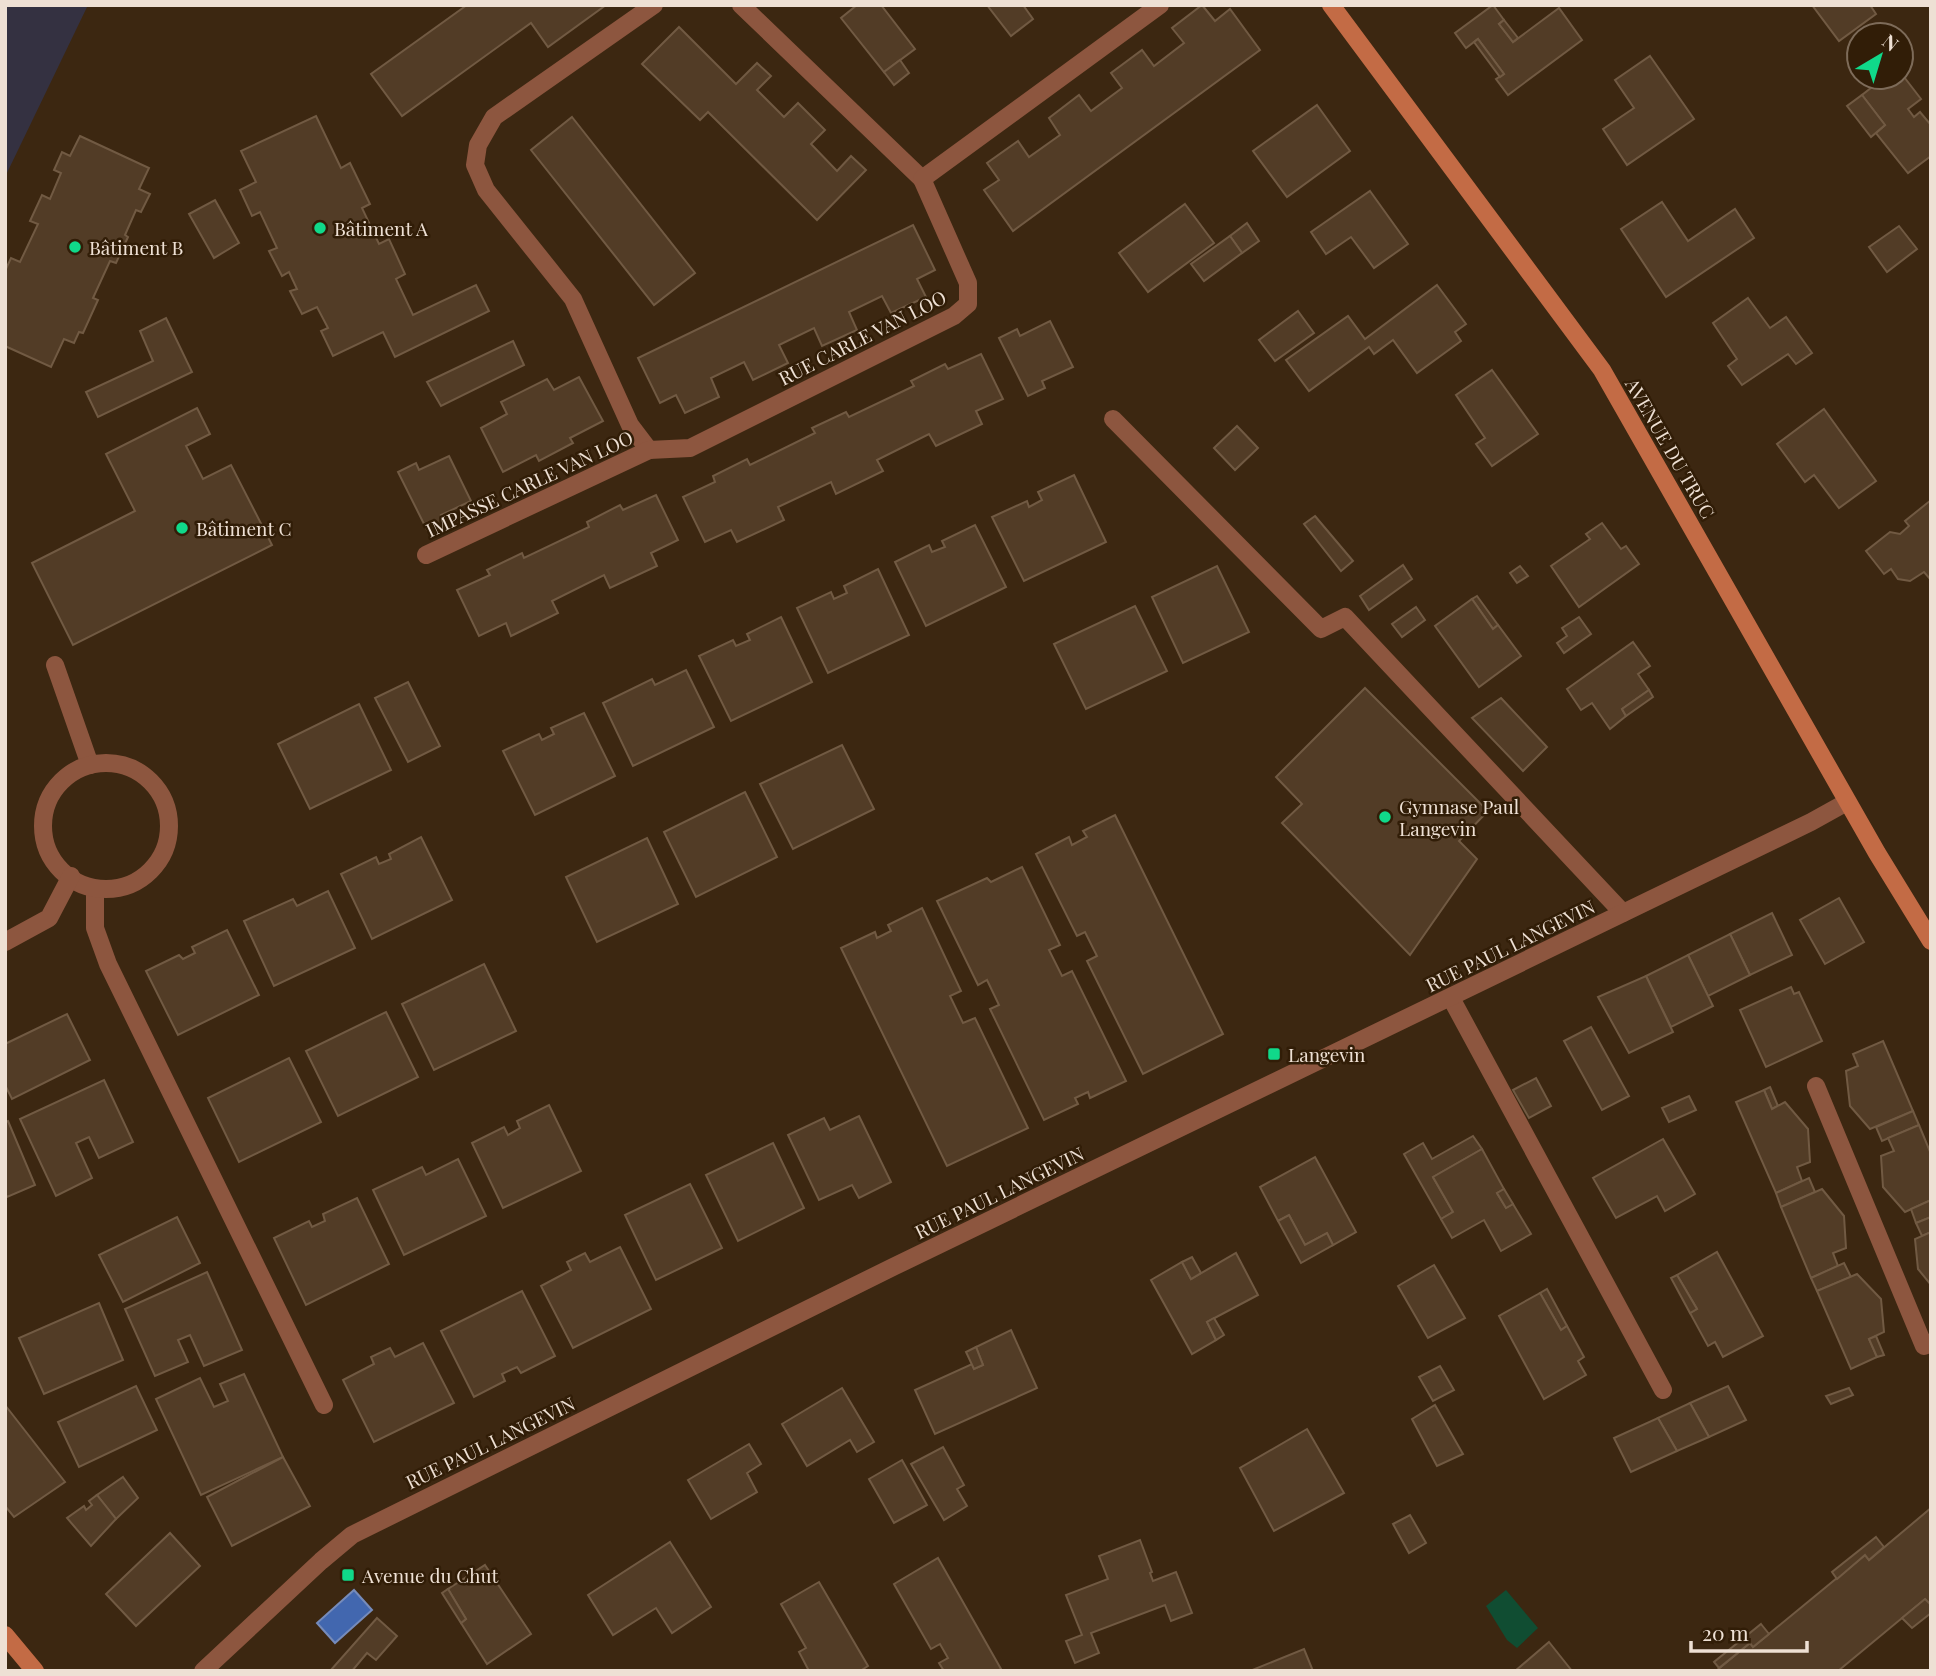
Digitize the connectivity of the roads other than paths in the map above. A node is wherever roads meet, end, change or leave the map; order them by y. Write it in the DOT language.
graph roads {
  1 [pos="654,5"];
  2 [pos="741,5"];
  3 [pos="1160,5"];
  4 [pos="1331,5"];
  5 [pos="922,179"];
  6 [pos="1113,419"];
  7 [pos="649,450"];
  8 [pos="426,555"];
  9 [pos="55,665"];
  10 [pos="90,765"];
  11 [pos="1847,802"];
  12 [pos="71,876"];
  13 [pos="95,889"];
  14 [pos="1623,914"];
  15 [pos="1931,941"];
  16 [pos="5,942"];
  17 [pos="1451,998"];
  18 [pos="1816,1086"];
  19 [pos="1931,1343"];
  20 [pos="1663,1390"];
  21 [pos="324,1405"];
  22 [pos="5,1635"];
  23 [pos="35,1671"];
  24 [pos="203,1671"];
  1 -- 7 [label="street"];
  2 -- 5 [label="street"];
  3 -- 5 [label="street"];
  4 -- 11 [label="street, AVENUE DU TRUC"];
  5 -- 7 [label="street, RUE CARLE VAN LOO"];
  6 -- 14 [label="street"];
  7 -- 8 [label="street, IMPASSE CARLE VAN LOO"];
  9 -- 10 [label="street"];
  10 -- 12 [label="street"];
  10 -- 13 [label="street"];
  11 -- 14 [label="street, RUE PAUL LANGEVIN"];
  11 -- 15 [label="street, AVENUE DU TRUC"];
  12 -- 13 [label="street"];
  12 -- 16 [label="street"];
  13 -- 21 [label="street"];
  14 -- 17 [label="street, RUE PAUL LANGEVIN"];
  17 -- 20 [label="street"];
  17 -- 24 [label="street, RUE PAUL LANGEVIN"];
  18 -- 19 [label="street"];
  22 -- 23 [label="street"];
}
